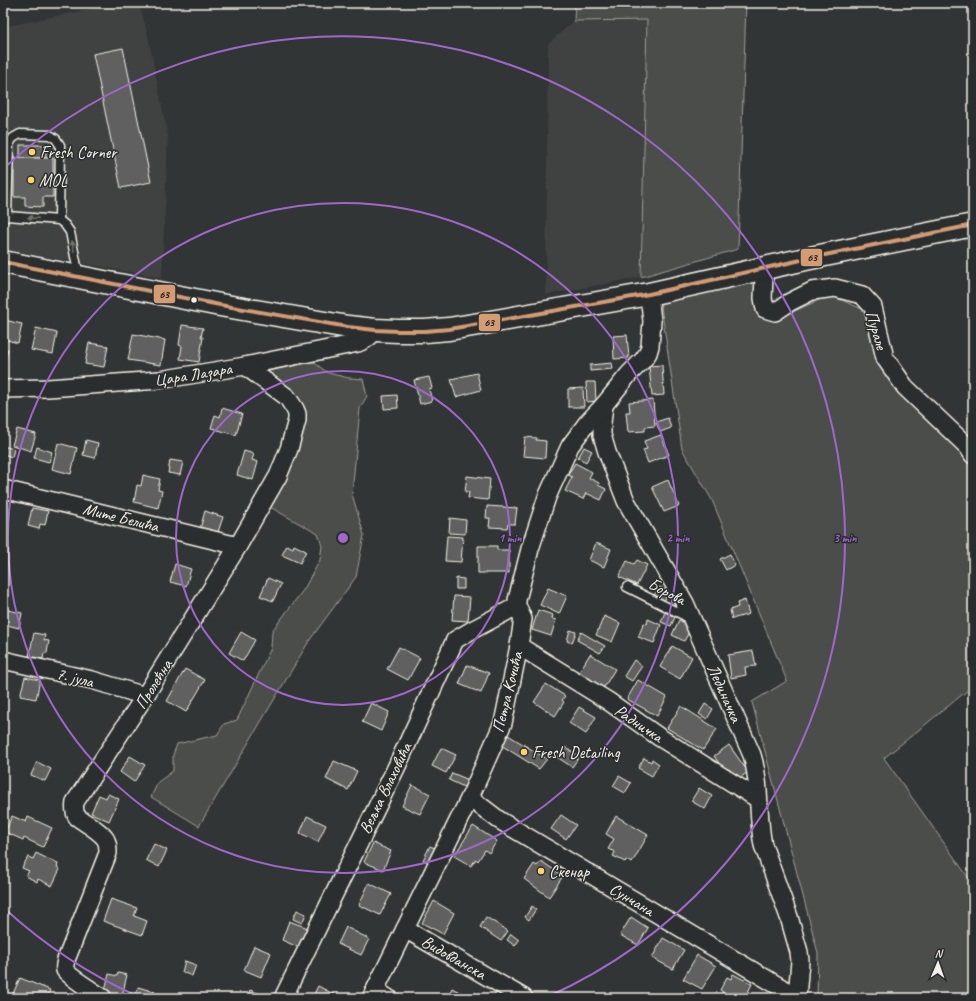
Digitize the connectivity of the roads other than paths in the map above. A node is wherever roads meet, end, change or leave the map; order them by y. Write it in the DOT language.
graph roads {
  1 [pos="5,217"];
  2 [pos="60,220"];
  3 [pos="973,225"];
  4 [pos="3,262"];
  5 [pos="762,268"];
  6 [pos="79,277"];
  7 [pos="650,294"];
  8 [pos="375,330"];
  9 [pos="245,366"];
  10 [pos="3,389"];
  11 [pos="604,405"];
  12 [pos="973,455"];
  13 [pos="3,489"];
  14 [pos="238,546"];
  15 [pos="627,588"];
  16 [pos="517,606"];
  17 [pos="693,620"];
  18 [pos="519,646"];
  19 [pos="3,660"];
  20 [pos="145,696"];
  21 [pos="470,797"];
  22 [pos="758,799"];
  23 [pos="405,929"];
  24 [pos="374,992"];
  25 [pos="103,998"];
  26 [pos="283,998"];
  27 [pos="396,998"];
  28 [pos="524,998"];
  29 [pos="797,998"];
  2 -- 1 [label="lane, one-way"];
  1 -- 2 [label="lane"];
  6 -- 2 [label="lane, one-way"];
  3 -- 5 [label="main road"];
  4 -- 6 [label="main road"];
  5 -- 7 [label="main road"];
  5 -- 12 [label="street, Пурале"];
  6 -- 8 [label="main road"];
  7 -- 8 [label="main road"];
  7 -- 11 [label="street, Петра Кочића"];
  8 -- 9 [label="street, Цара Лазара"];
  9 -- 10 [label="street, Цара Лазара"];
  9 -- 14 [label="street, Пролећна"];
  11 -- 16 [label="street, Петра Кочића"];
  11 -- 17 [label="street, Лединачка"];
  13 -- 14 [label="street, Мите Белића"];
  14 -- 20 [label="street, Пролећна"];
  15 -- 17 [label="lane, Борова"];
  16 -- 18 [label="street, Петра Кочића"];
  16 -- 26 [label="street, Вељка Влаховића"];
  17 -- 22 [label="street, Лединачка"];
  18 -- 21 [label="street, Петра Кочића"];
  18 -- 22 [label="street, Радничка"];
  19 -- 20 [label="street, 7. јула"];
  20 -- 25 [label="street, Пролећна"];
  21 -- 23 [label="street, Петра Кочића"];
  21 -- 29 [label="street, Сунчана"];
  22 -- 29 [label="street, Лединачка"];
  23 -- 24 [label="street, Петра Кочића"];
  23 -- 28 [label="street, Видовданска"];
  24 -- 27 [label="lane"];
}
